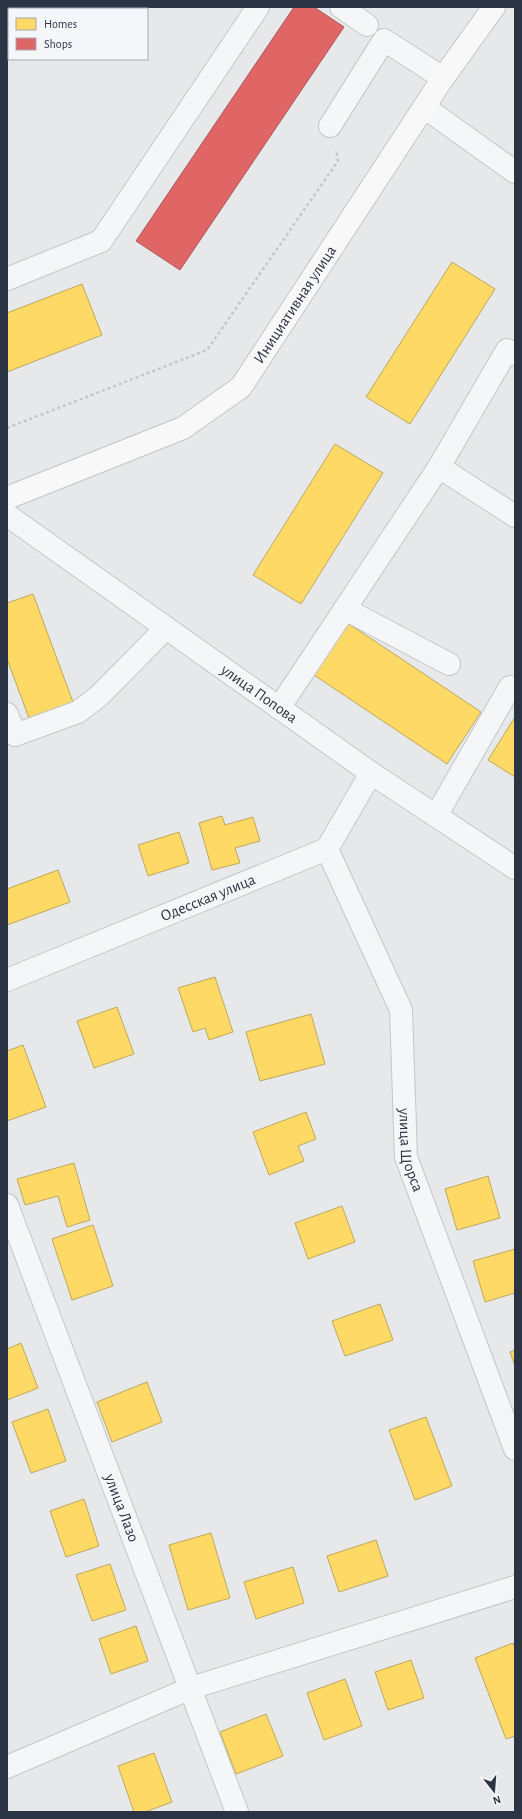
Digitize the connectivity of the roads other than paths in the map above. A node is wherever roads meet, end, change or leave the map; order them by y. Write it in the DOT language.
graph roads {
  1 [pos="258,7"];
  2 [pos="341,7"];
  3 [pos="494,7"];
  4 [pos="367,25"];
  5 [pos="443,78"];
  6 [pos="424,107"];
  7 [pos="330,126"];
  8 [pos="515,172"];
  9 [pos="7,279"];
  10 [pos="515,354"];
  11 [pos="439,467"];
  12 [pos="7,498"];
  13 [pos="7,515"];
  14 [pos="515,516"];
  15 [pos="345,609"];
  16 [pos="166,628"];
  17 [pos="449,664"];
  18 [pos="515,690"];
  19 [pos="279,708"];
  20 [pos="7,714"];
  21 [pos="371,773"];
  22 [pos="436,816"];
  23 [pos="327,849"];
  24 [pos="515,868"];
  25 [pos="7,980"];
  26 [pos="7,1205"];
  27 [pos="515,1448"];
  28 [pos="515,1588"];
  29 [pos="191,1688"];
  30 [pos="7,1766"];
  31 [pos="237,1812"];
  1 -- 9 [label="street"];
  2 -- 4 [label="street"];
  3 -- 5 [label="main road, Инициативная улица"];
  5 -- 6 [label="main road, Инициативная улица"];
  5 -- 7 [label="street"];
  6 -- 8 [label="street"];
  6 -- 12 [label="main road, Инициативная улица"];
  10 -- 11 [label="street"];
  11 -- 14 [label="street"];
  11 -- 15 [label="street"];
  13 -- 16 [label="street, улица Попова"];
  15 -- 17 [label="street"];
  15 -- 19 [label="street"];
  16 -- 19 [label="street, улица Попова"];
  16 -- 20 [label="street"];
  18 -- 22 [label="street"];
  19 -- 21 [label="street, улица Попова"];
  21 -- 22 [label="street, улица Попова"];
  21 -- 23 [label="street"];
  22 -- 24 [label="street, улица Попова"];
  23 -- 25 [label="street, Одесская улица"];
  23 -- 27 [label="street, улица Щорса"];
  26 -- 29 [label="street, улица Лазо"];
  28 -- 29 [label="street"];
  29 -- 30 [label="street"];
  29 -- 31 [label="street, улица Лазо"];
}
